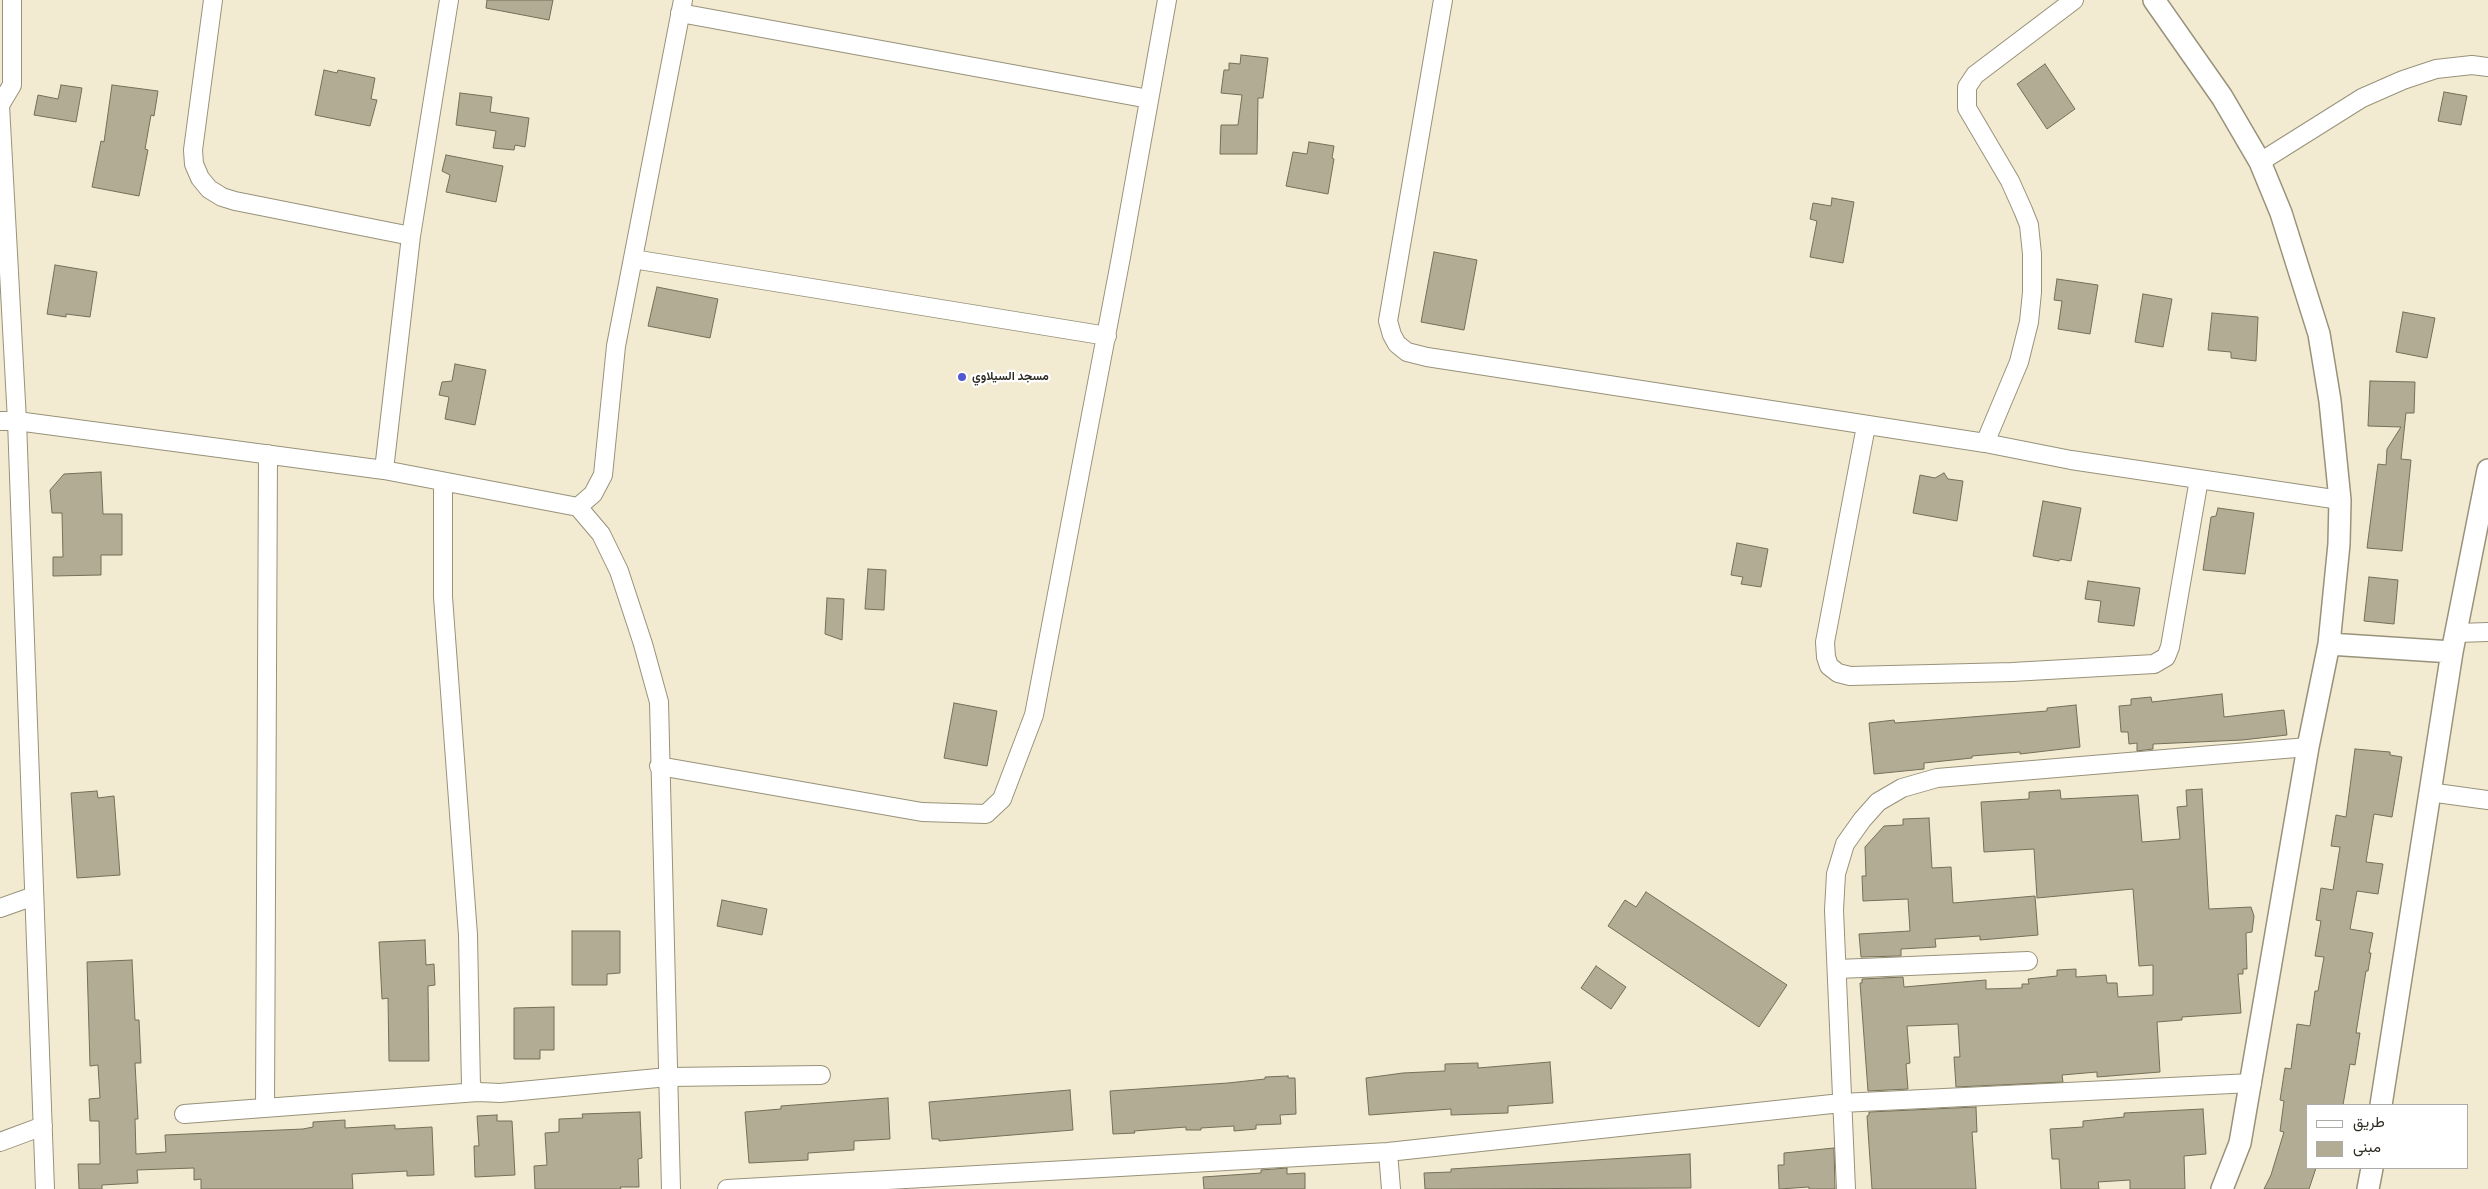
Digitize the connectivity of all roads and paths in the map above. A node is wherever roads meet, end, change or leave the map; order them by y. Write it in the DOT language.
graph roads {
  1 [pos="12,0"];
  2 [pos="213,0"];
  3 [pos="449,0"];
  4 [pos="1166,0"];
  5 [pos="1443,0"];
  6 [pos="2074,0"];
  7 [pos="2154,0"];
  8 [pos="682,7"];
  9 [pos="2488,67"];
  10 [pos="1149,99"];
  11 [pos="0,105"];
  12 [pos="2260,162"];
  13 [pos="411,236"];
  14 [pos="633,259"];
  15 [pos="1106,336"];
  16 [pos="8,421"];
  17 [pos="1866,426"];
  18 [pos="1984,443"];
  19 [pos="268,454"];
  20 [pos="384,470"];
  21 [pos="2488,470"];
  22 [pos="2200,479"];
  23 [pos="444,483"];
  24 [pos="2340,500"];
  25 [pos="578,506"];
  26 [pos="2488,632"];
  27 [pos="2454,642"];
  28 [pos="2329,644"];
  29 [pos="2308,747"];
  30 [pos="659,766"];
  31 [pos="2429,792"];
  32 [pos="2488,800"];
  33 [pos="34,896"];
  34 [pos="0,908"];
  35 [pos="2028,961"];
  36 [pos="1838,969"];
  37 [pos="821,1075"];
  38 [pos="668,1077"];
  39 [pos="2252,1083"];
  40 [pos="478,1092"];
  41 [pos="1841,1103"];
  42 [pos="2381,1104"];
  43 [pos="265,1108"];
  44 [pos="184,1114"];
  45 [pos="43,1126"];
  46 [pos="0,1142"];
  47 [pos="1388,1152"];
  48 [pos="2372,1169"];
  49 [pos="897,1184"];
  50 [pos="45,1189"];
  51 [pos="671,1189"];
  52 [pos="727,1189"];
  53 [pos="1391,1189"];
  54 [pos="1846,1189"];
  55 [pos="2222,1189"];
  56 [pos="2368,1189"];
  1 -- 11 [label="street"];
  2 -- 13 [label="street"];
  3 -- 13 [label="street"];
  4 -- 10 [label="street"];
  5 -- 17 [label="street"];
  6 -- 18 [label="street"];
  7 -- 12 [label="street"];
  8 -- 10 [label="street"];
  8 -- 14 [label="street"];
  9 -- 12 [label="street"];
  10 -- 15 [label="street"];
  11 -- 16 [label="street"];
  12 -- 24 [label="street"];
  13 -- 20 [label="street"];
  14 -- 15 [label="street"];
  14 -- 25 [label="street"];
  15 -- 30 [label="street"];
  16 -- 19 [label="street"];
  16 -- 33 [label="street"];
  17 -- 18 [label="street"];
  17 -- 22 [label="street"];
  18 -- 22 [label="street"];
  19 -- 20 [label="street"];
  19 -- 43 [label="street"];
  20 -- 23 [label="street"];
  21 -- 27 [label="street"];
  22 -- 24 [label="street"];
  23 -- 25 [label="street"];
  23 -- 40 [label="street"];
  24 -- 28 [label="street"];
  25 -- 30 [label="street"];
  26 -- 27 [label="street"];
  27 -- 28 [label="street"];
  27 -- 31 [label="street"];
  28 -- 29 [label="street"];
  29 -- 36 [label="street"];
  29 -- 39 [label="street"];
  30 -- 38 [label="street"];
  31 -- 32 [label="street"];
  31 -- 42 [label="street"];
  33 -- 34 [label="street"];
  33 -- 45 [label="street"];
  35 -- 36 [label="street"];
  36 -- 41 [label="street"];
  37 -- 38 [label="street"];
  38 -- 40 [label="street"];
  38 -- 51 [label="street"];
  39 -- 41 [label="street"];
  39 -- 55 [label="street"];
  40 -- 43 [label="street"];
  41 -- 47 [label="street"];
  41 -- 54 [label="street"];
  43 -- 44 [label="street"];
  45 -- 46 [label="street"];
  45 -- 50 [label="street"];
  47 -- 49 [label="street"];
  47 -- 53 [label="street"];
  48 -- 56 [label="street"];
  49 -- 52 [label="street"];
}
